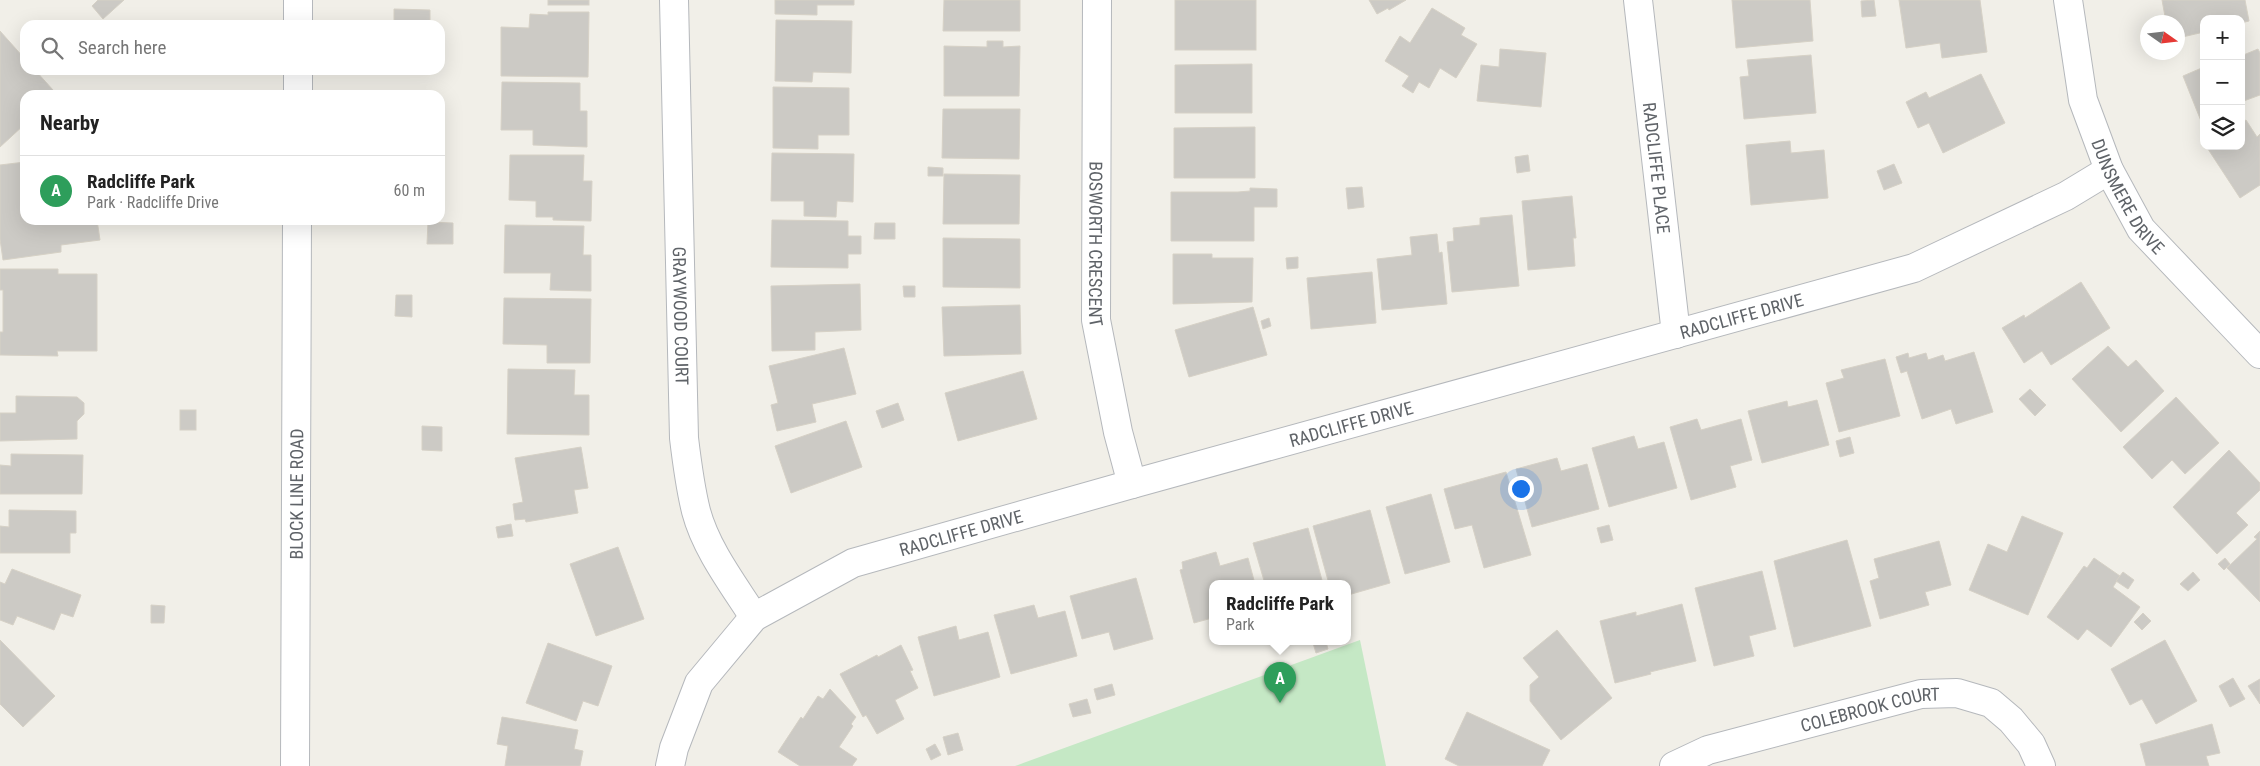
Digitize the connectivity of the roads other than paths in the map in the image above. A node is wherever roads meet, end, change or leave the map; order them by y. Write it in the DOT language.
graph roads {
  1 [pos="298,0"];
  2 [pos="674,0"];
  3 [pos="1098,0"];
  4 [pos="1638,0"];
  5 [pos="2068,0"];
  6 [pos="298,20"];
  7 [pos="298,75"];
  8 [pos="298,90"];
  9 [pos="2109,170"];
  10 [pos="297,225"];
  11 [pos="1676,334"];
  12 [pos="2260,354"];
  13 [pos="1132,484"];
  14 [pos="754,617"];
  15 [pos="295,766"];
  16 [pos="670,766"];
  17 [pos="1674,766"];
  18 [pos="2041,766"];
  1 -- 6 [label="street"];
  2 -- 14 [label="street, GRAYWOOD COURT"];
  3 -- 13 [label="street, BOSWORTH CRESCENT"];
  4 -- 11 [label="street, RADCLIFFE PLACE"];
  5 -- 9 [label="street, DUNSMERE DRIVE"];
  7 -- 8 [label="street"];
  9 -- 11 [label="street, RADCLIFFE DRIVE"];
  9 -- 12 [label="street, DUNSMERE DRIVE"];
  10 -- 15 [label="street, BLOCK LINE ROAD"];
  11 -- 13 [label="street, RADCLIFFE DRIVE"];
  13 -- 14 [label="street, RADCLIFFE DRIVE"];
  14 -- 16 [label="street, RADCLIFFE DRIVE"];
  17 -- 18 [label="street, COLEBROOK COURT"];
}
